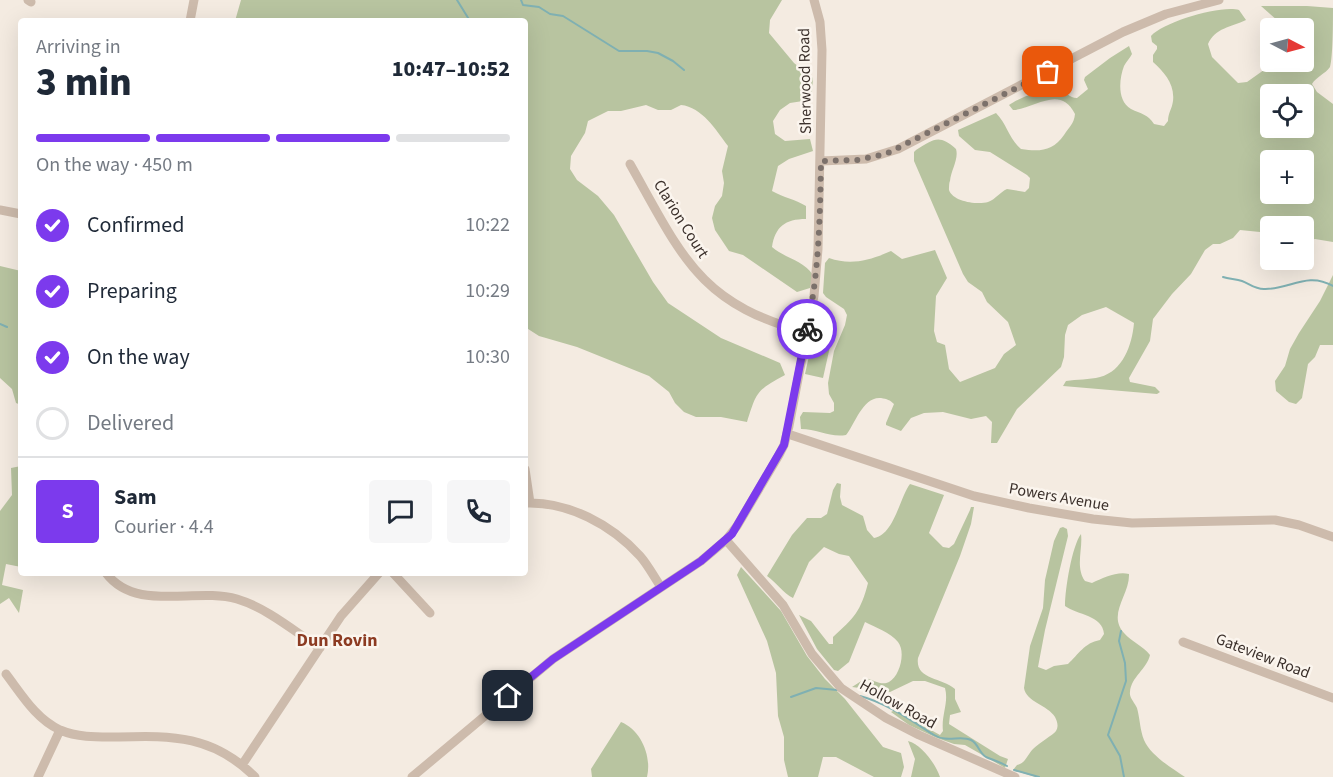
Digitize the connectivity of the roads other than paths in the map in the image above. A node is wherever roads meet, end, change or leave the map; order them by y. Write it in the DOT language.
graph roads {
  1 [pos="194,0"];
  2 [pos="814,0"];
  3 [pos="1219,0"];
  4 [pos="191,18"];
  5 [pos="821,161"];
  6 [pos="630,164"];
  7 [pos="0,210"];
  8 [pos="18,213"];
  9 [pos="807,332"];
  10 [pos="788,434"];
  11 [pos="528,503"];
  12 [pos="1333,537"];
  13 [pos="726,540"];
  14 [pos="109,576"];
  15 [pos="376,576"];
  16 [pos="396,576"];
  17 [pos="661,587"];
  18 [pos="430,613"];
  19 [pos="1183,642"];
  20 [pos="320,648"];
  21 [pos="6,674"];
  22 [pos="1333,698"];
  23 [pos="60,730"];
  24 [pos="242,765"];
  25 [pos="38,777"];
  26 [pos="255,777"];
  27 [pos="412,777"];
  28 [pos="1015,777"];
  1 -- 4 [label="street"];
  2 -- 5 [label="street, Sherwood Road"];
  3 -- 5 [label="street"];
  5 -- 9 [label="street, Sherwood Road"];
  6 -- 9 [label="street, Clarion Court"];
  7 -- 8 [label="street"];
  9 -- 10 [label="street, Sherwood Road"];
  10 -- 12 [label="street, Powers Avenue"];
  10 -- 13 [label="street, Sherwood Road"];
  11 -- 17 [label="street"];
  13 -- 17 [label="street, Sherwood Road"];
  13 -- 28 [label="street, Hollow Road"];
  14 -- 20 [label="street"];
  15 -- 20 [label="street"];
  16 -- 18 [label="street"];
  17 -- 27 [label="street, Sherwood Road"];
  19 -- 22 [label="street, Gateview Road"];
  20 -- 24 [label="street"];
  21 -- 23 [label="street"];
  23 -- 24 [label="street"];
  23 -- 25 [label="street"];
  24 -- 26 [label="street"];
}
